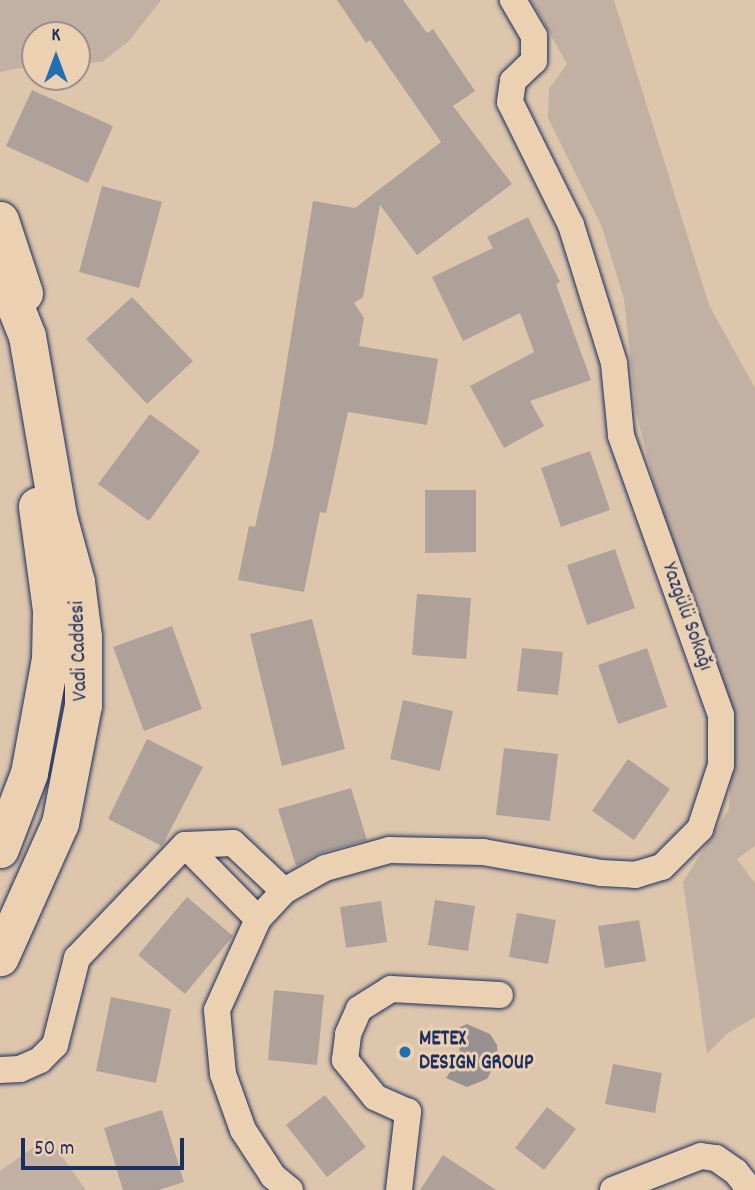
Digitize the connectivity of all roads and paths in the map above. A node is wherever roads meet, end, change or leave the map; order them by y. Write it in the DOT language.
graph roads {
  1 [pos="513,0"];
  2 [pos="0,219"];
  3 [pos="0,268"];
  4 [pos="13,335"];
  5 [pos="186,845"];
  6 [pos="0,849"];
  7 [pos="284,891"];
  8 [pos="258,919"];
  9 [pos="0,957"];
  10 [pos="500,995"];
  11 [pos="0,1070"];
  12 [pos="290,1190"];
  13 [pos="398,1190"];
  14 [pos="613,1190"];
  15 [pos="750,1190"];
  1 -- 7 [label="street, Yazgülü Sokağı"];
  2 -- 4 [label="main road"];
  3 -- 4 [label="main road"];
  4 -- 6 [label="main road, Vadi Caddesi"];
  4 -- 9 [label="main road, Vadi Caddesi"];
  5 -- 7 [label="street"];
  5 -- 8 [label="street"];
  5 -- 11 [label="street"];
  7 -- 8 [label="street, Yazgülü Sokağı"];
  8 -- 12 [label="street, Yazgülü Sokağı"];
  10 -- 13 [label="street"];
  14 -- 15 [label="street"];
}
